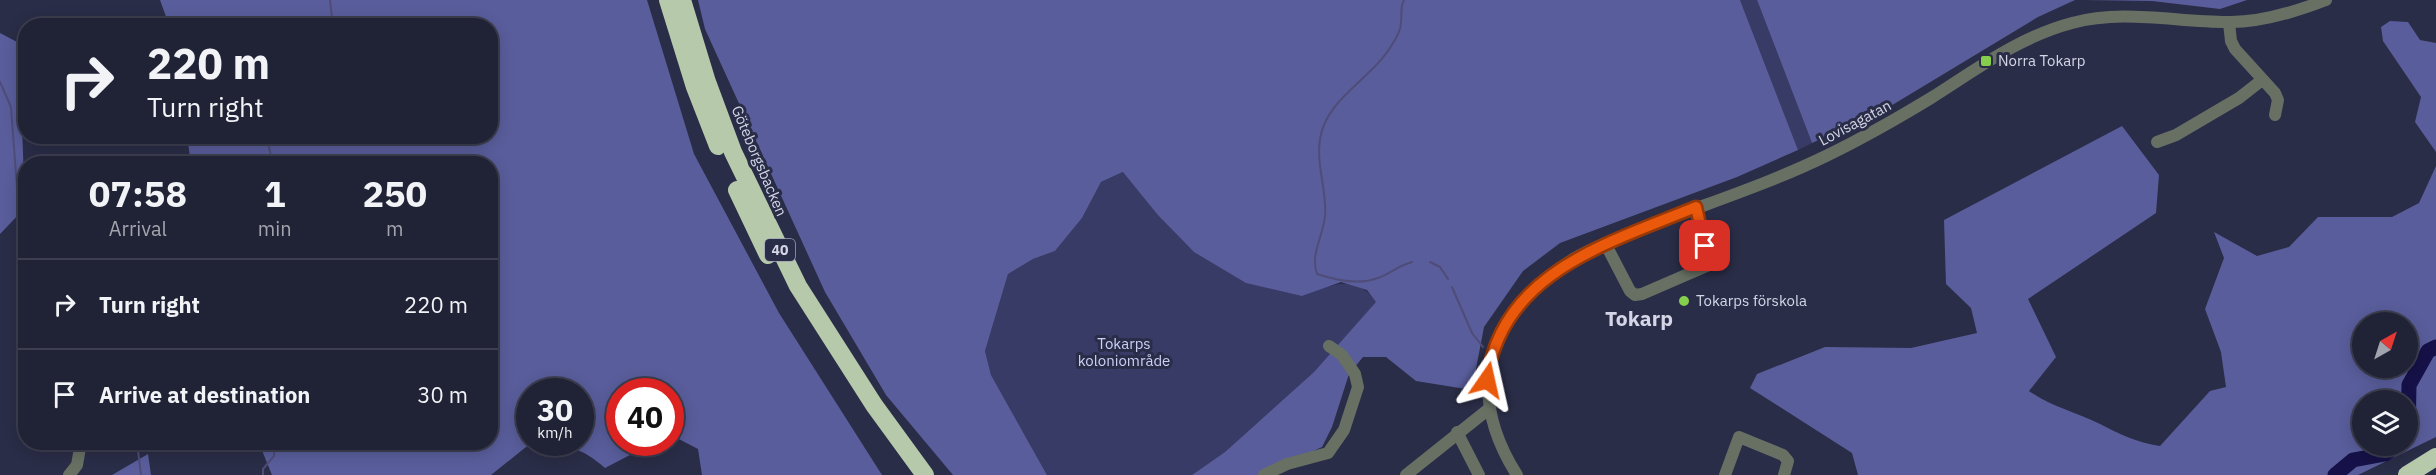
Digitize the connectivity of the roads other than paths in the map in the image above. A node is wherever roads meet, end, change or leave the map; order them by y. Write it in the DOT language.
graph roads {
  1 [pos="668,0"];
  2 [pos="682,0"];
  3 [pos="2326,0"];
  4 [pos="2230,27"];
  5 [pos="2262,80"];
  6 [pos="2275,116"];
  7 [pos="2157,142"];
  8 [pos="1696,207"];
  9 [pos="1605,243"];
  10 [pos="1329,346"];
  11 [pos="1490,408"];
  12 [pos="1457,432"];
  13 [pos="80,450"];
  14 [pos="2436,457"];
  15 [pos="2436,462"];
  16 [pos="69,475"];
  17 [pos="911,475"];
  18 [pos="925,475"];
  19 [pos="1264,475"];
  20 [pos="1406,475"];
  21 [pos="1479,475"];
  22 [pos="1517,475"];
  23 [pos="1725,475"];
  24 [pos="1784,475"];
  25 [pos="2409,475"];
  1 -- 17 [label="highway, Göteborgsbacken / 40"];
  2 -- 18 [label="highway, Göteborgsbacken / 40"];
  3 -- 4 [label="street, Lovisagatan"];
  4 -- 5 [label="street"];
  4 -- 8 [label="street, Lovisagatan"];
  5 -- 6 [label="street"];
  5 -- 7 [label="street"];
  8 -- 9 [label="street, Lovisagatan"];
  8 -- 9 [label="street"];
  9 -- 11 [label="street, Lovisagatan"];
  10 -- 19 [label="street"];
  11 -- 12 [label="street"];
  11 -- 22 [label="street, Lovisagatan"];
  12 -- 20 [label="street"];
  12 -- 21 [label="street"];
  13 -- 16 [label="street"];
  14 -- 25 [label="highway"];
  15 -- 25 [label="highway"];
  23 -- 24 [label="street"];
}
